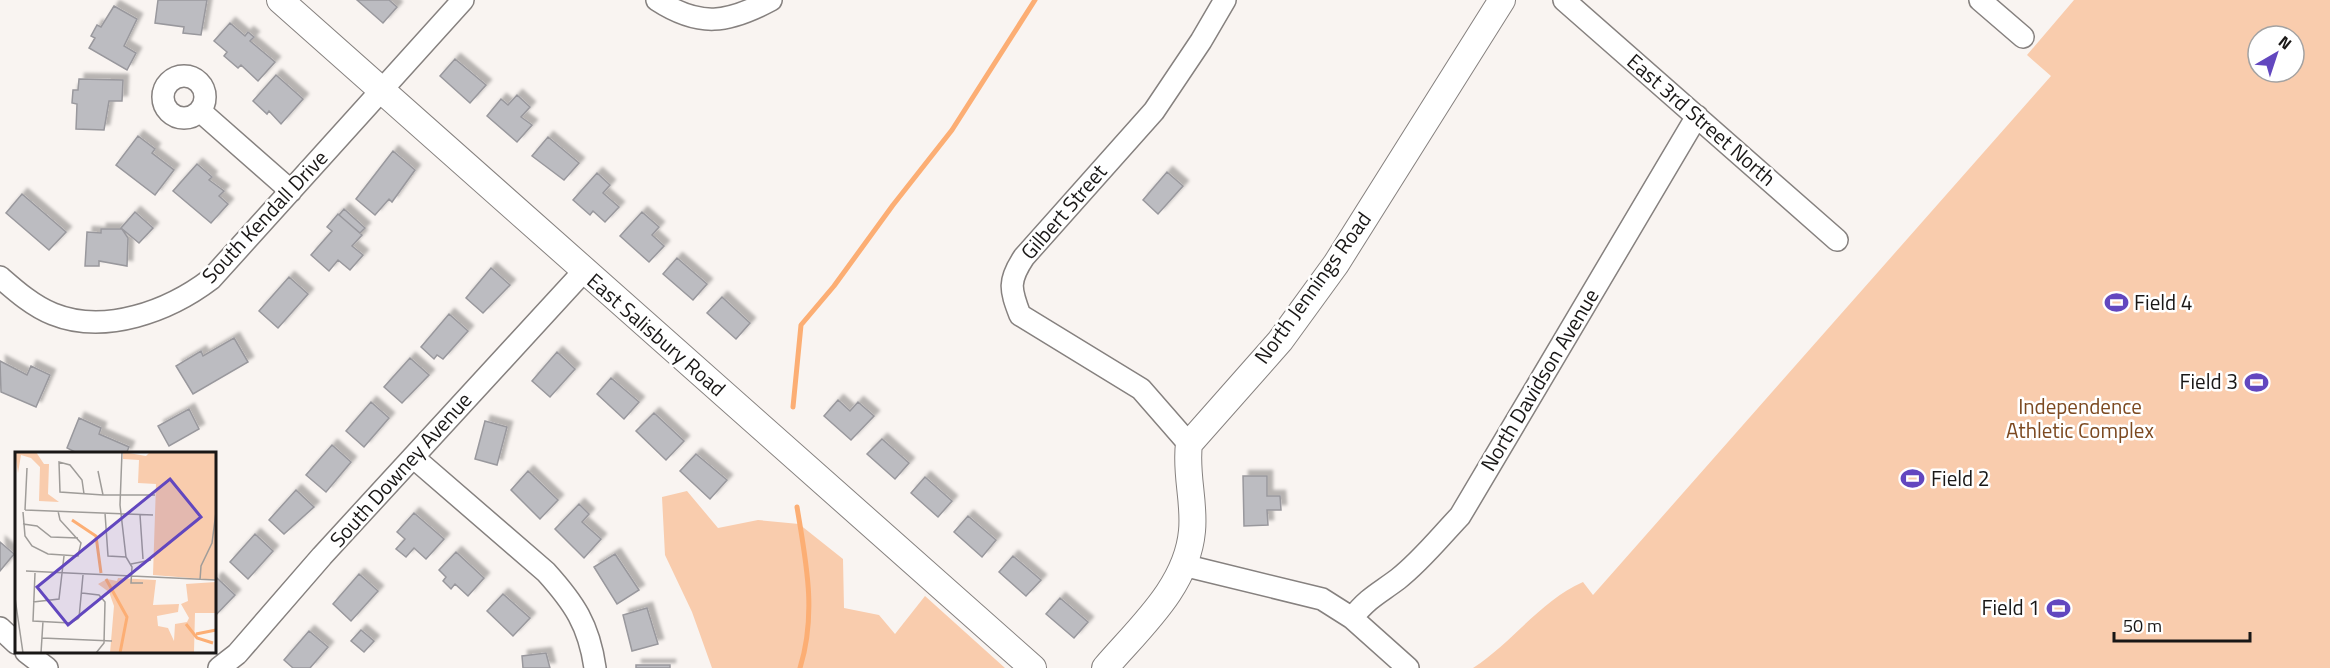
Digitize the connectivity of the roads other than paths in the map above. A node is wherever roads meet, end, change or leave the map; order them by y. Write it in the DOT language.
graph roads {
  1 [pos="280,0"];
  2 [pos="463,0"];
  3 [pos="657,0"];
  4 [pos="771,0"];
  5 [pos="1225,0"];
  6 [pos="1502,0"];
  7 [pos="1564,0"];
  8 [pos="1980,0"];
  9 [pos="2023,37"];
  10 [pos="382,90"];
  11 [pos="200,111"];
  12 [pos="1697,116"];
  13 [pos="291,191"];
  14 [pos="1837,240"];
  15 [pos="584,271"];
  16 [pos="0,277"];
  17 [pos="1189,444"];
  18 [pos="413,457"];
  19 [pos="1183,565"];
  20 [pos="1352,618"];
  21 [pos="0,628"];
  22 [pos="15,642"];
  23 [pos="28,653"];
  24 [pos="47,668"];
  25 [pos="219,668"];
  26 [pos="595,668"];
  27 [pos="1033,668"];
  28 [pos="1105,668"];
  29 [pos="1408,668"];
  1 -- 10 [label="street, East Salisbury Road"];
  2 -- 10 [label="street, South Kendall Drive"];
  3 -- 4 [label="street"];
  5 -- 17 [label="street, Gilbert Street"];
  6 -- 17 [label="street, North Jennings Road"];
  7 -- 12 [label="street, East 3rd Street North"];
  8 -- 9 [label="street"];
  10 -- 13 [label="street, South Kendall Drive"];
  10 -- 15 [label="street, East Salisbury Road"];
  11 -- 13 [label="street"];
  12 -- 14 [label="street, East 3rd Street North"];
  12 -- 20 [label="street, North Davidson Avenue"];
  13 -- 16 [label="street, South Kendall Drive"];
  15 -- 18 [label="street, South Downey Avenue"];
  15 -- 27 [label="street, East Salisbury Road"];
  17 -- 19 [label="street"];
  18 -- 25 [label="street, South Downey Avenue"];
  18 -- 26 [label="street"];
  19 -- 20 [label="street"];
  19 -- 28 [label="street"];
  20 -- 29 [label="street"];
  21 -- 22 [label="street"];
  23 -- 24 [label="street"];
}
